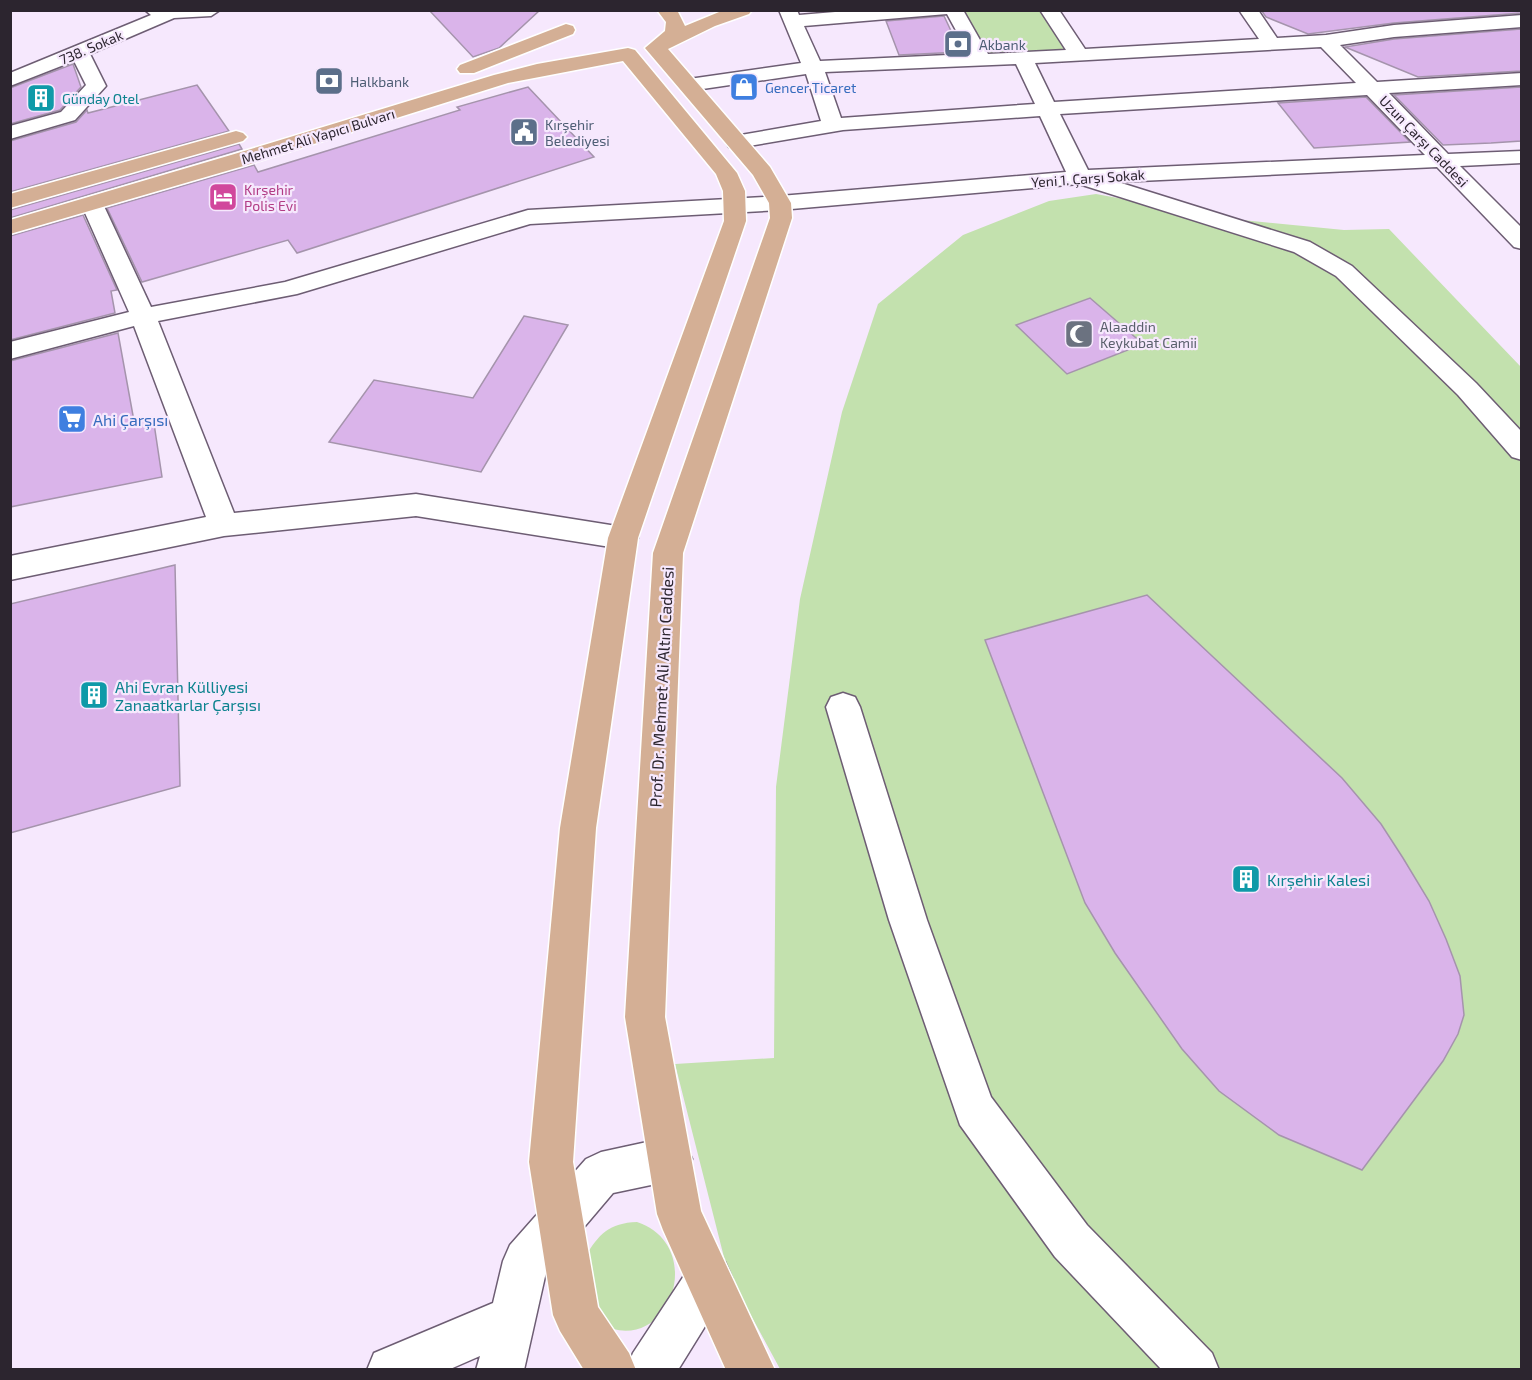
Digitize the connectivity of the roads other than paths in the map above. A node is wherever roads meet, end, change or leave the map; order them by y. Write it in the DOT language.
graph roads {
  1 [pos="211,10"];
  2 [pos="666,10"];
  3 [pos="743,10"];
  4 [pos="941,10"];
  5 [pos="954,10"];
  6 [pos="1048,10"];
  7 [pos="1248,10"];
  8 [pos="162,12"];
  9 [pos="790,16"];
  10 [pos="1375,17"];
  11 [pos="1521,21"];
  12 [pos="1394,31"];
  13 [pos="1326,41"];
  14 [pos="1272,44"];
  15 [pos="642,51"];
  16 [pos="79,52"];
  17 [pos="1079,54"];
  18 [pos="1023,58"];
  19 [pos="982,60"];
  20 [pos="813,67"];
  21 [pos="449,74"];
  22 [pos="1521,79"];
  23 [pos="10,80"];
  24 [pos="689,85"];
  25 [pos="1371,87"];
  26 [pos="1047,109"];
  27 [pos="833,125"];
  28 [pos="10,133"];
  29 [pos="252,133"];
  30 [pos="737,142"];
  31 [pos="1521,157"];
  32 [pos="1441,159"];
  33 [pos="1080,177"];
  34 [pos="10,201"];
  35 [pos="780,203"];
  36 [pos="92,204"];
  37 [pos="736,205"];
  38 [pos="10,227"];
  39 [pos="1521,242"];
  40 [pos="143,316"];
  41 [pos="10,351"];
  42 [pos="1521,450"];
  43 [pos="224,525"];
  44 [pos="623,538"];
  45 [pos="10,568"];
  46 [pos="843,707"];
  47 [pos="670,1160"];
  48 [pos="561,1221"];
  49 [pos="709,1278"];
  50 [pos="513,1318"];
  51 [pos="391,1370"];
  52 [pos="500,1370"];
  53 [pos="612,1370"];
  54 [pos="650,1370"];
  55 [pos="751,1370"];
  56 [pos="1195,1370"];
  1 -- 8 [label="street, 738. Sokak"];
  2 -- 15 [label="main road"];
  3 -- 15 [label="main road"];
  4 -- 9 [label="street"];
  5 -- 19 [label="street"];
  6 -- 17 [label="street"];
  7 -- 14 [label="street"];
  8 -- 16 [label="street, 738. Sokak"];
  9 -- 20 [label="street"];
  10 -- 12 [label="street"];
  11 -- 12 [label="street"];
  12 -- 13 [label="street"];
  13 -- 14 [label="street"];
  13 -- 25 [label="street, Uzun Çarşı Caddesi"];
  14 -- 17 [label="street"];
  15 -- 21 [label="main road"];
  15 -- 24 [label="main road"];
  15 -- 36 [label="main road, Mehmet Ali Yapıcı Bulvarı"];
  15 -- 37 [label="main road"];
  16 -- 23 [label="street, 738. Sokak"];
  16 -- 28 [label="street"];
  17 -- 18 [label="street"];
  18 -- 19 [label="street"];
  18 -- 26 [label="street"];
  19 -- 20 [label="street"];
  20 -- 24 [label="street"];
  20 -- 27 [label="street"];
  22 -- 25 [label="street"];
  24 -- 30 [label="main road"];
  25 -- 26 [label="street"];
  25 -- 32 [label="street, Uzun Çarşı Caddesi"];
  26 -- 27 [label="street"];
  26 -- 33 [label="street"];
  27 -- 30 [label="street"];
  29 -- 34 [label="main road, Mehmet Ali Yapıcı Bulvarı"];
  30 -- 35 [label="main road"];
  31 -- 32 [label="street, Yeni 1. Çarşı Sokak"];
  32 -- 33 [label="street, Yeni 1. Çarşı Sokak"];
  32 -- 39 [label="street, Uzun Çarşı Caddesi"];
  33 -- 35 [label="street, Yeni 1. Çarşı Sokak"];
  33 -- 42 [label="street"];
  35 -- 37 [label="street, Yeni 1. Çarşı Sokak"];
  35 -- 47 [label="main road, Prof. Dr. Mehmet Ali Altın Caddesi"];
  36 -- 38 [label="main road, Mehmet Ali Yapıcı Bulvarı"];
  36 -- 40 [label="street"];
  37 -- 40 [label="street, Yeni 1. Çarşı Sokak"];
  37 -- 44 [label="main road"];
  40 -- 41 [label="street, Yeni 1. Çarşı Sokak"];
  40 -- 43 [label="street"];
  43 -- 44 [label="street"];
  43 -- 45 [label="street"];
  44 -- 48 [label="main road"];
  46 -- 56 [label="street"];
  47 -- 48 [label="street"];
  47 -- 49 [label="main road, Prof. Dr. Mehmet Ali Altın Caddesi"];
  48 -- 50 [label="street"];
  48 -- 53 [label="main road"];
  49 -- 54 [label="street"];
  49 -- 55 [label="main road, Prof. Dr. Mehmet Ali Altın Caddesi"];
  50 -- 51 [label="street"];
  50 -- 52 [label="street"];
}
